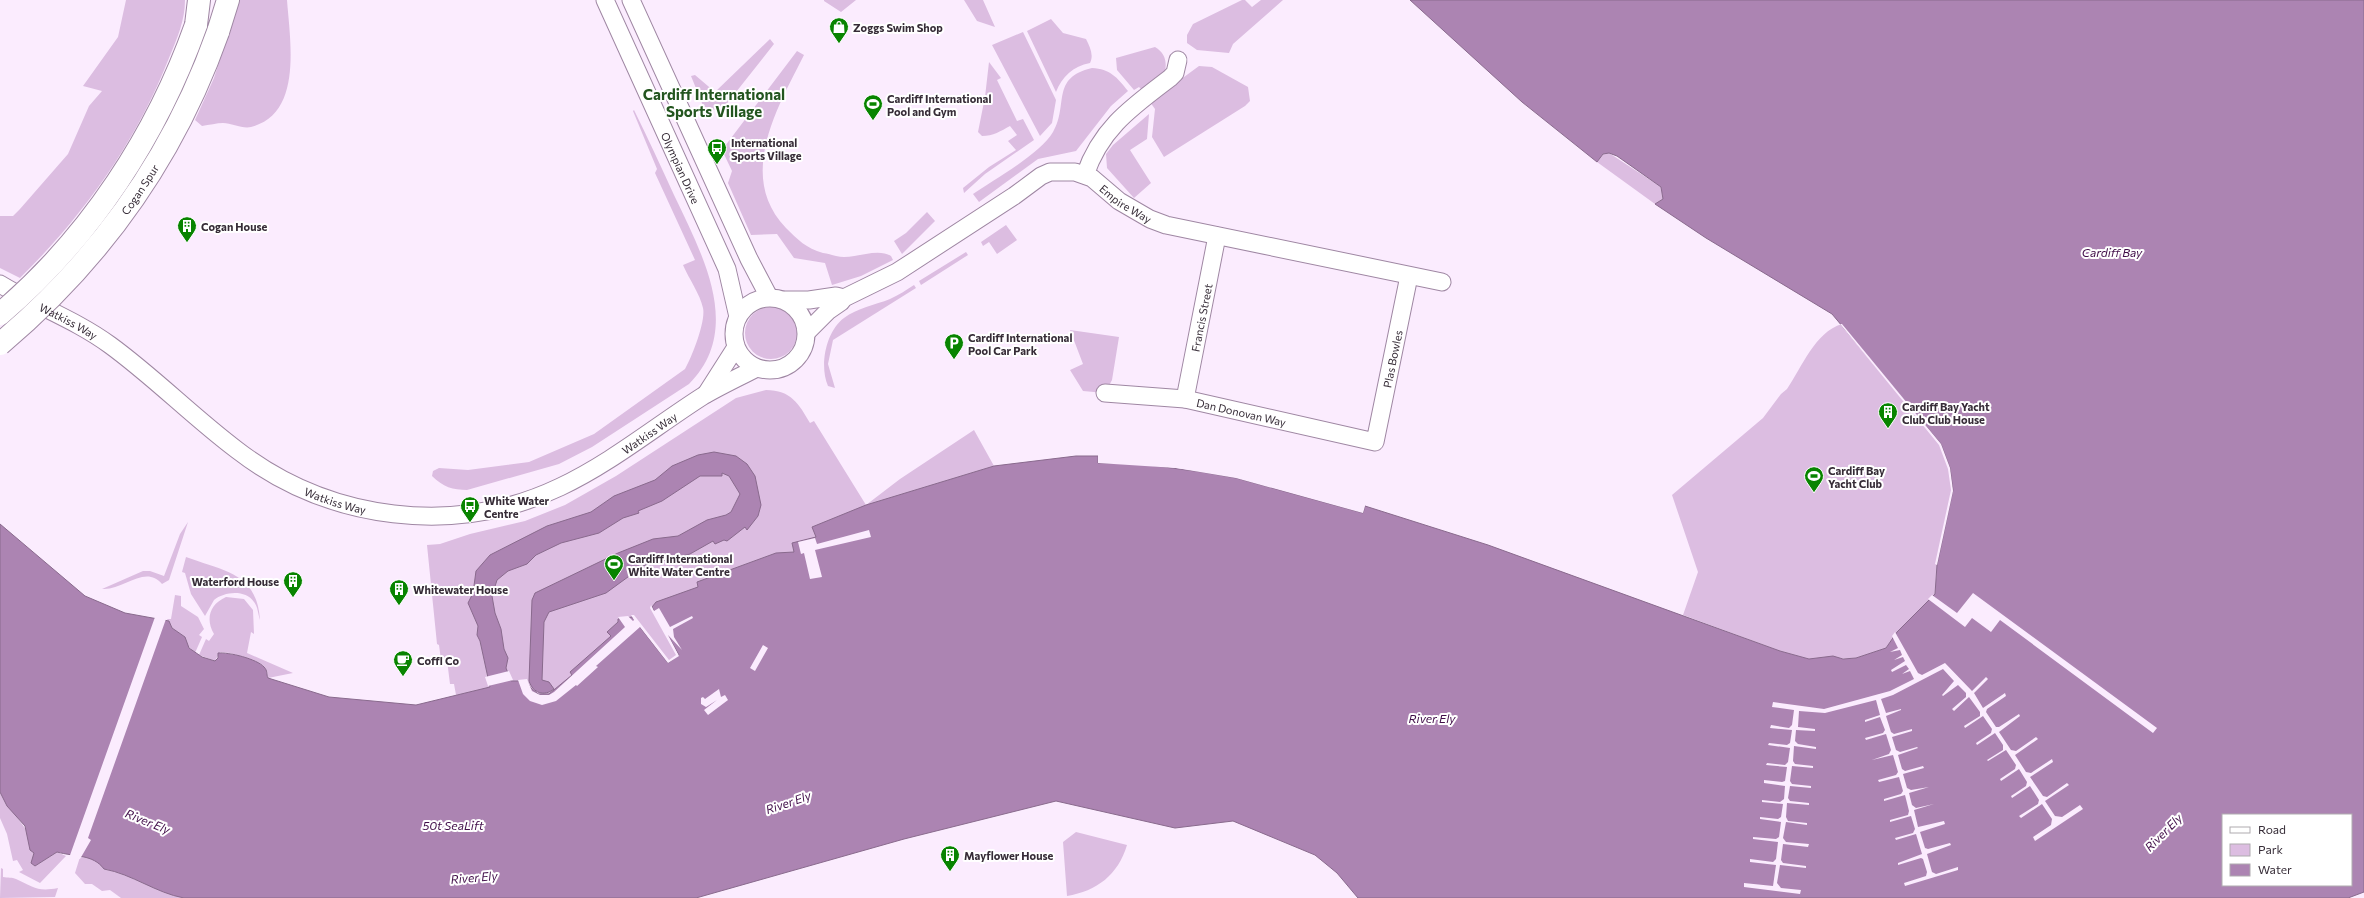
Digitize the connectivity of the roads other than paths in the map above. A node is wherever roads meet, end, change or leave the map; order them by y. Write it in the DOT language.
graph roads {
  1 [pos="199,0"];
  2 [pos="228,0"];
  3 [pos="605,0"];
  4 [pos="631,0"];
  5 [pos="1178,60"];
  6 [pos="1085,175"];
  7 [pos="1217,236"];
  8 [pos="1409,276"];
  9 [pos="1442,282"];
  10 [pos="0,284"];
  11 [pos="844,298"];
  12 [pos="777,299"];
  13 [pos="0,314"];
  14 [pos="738,317"];
  15 [pos="807,332"];
  16 [pos="0,344"];
  17 [pos="736,346"];
  18 [pos="757,368"];
  19 [pos="1105,392"];
  20 [pos="704,396"];
  21 [pos="1185,399"];
  22 [pos="1374,442"];
  1 -- 13 [label="main road, Cogan Spur, bridge"];
  2 -- 16 [label="main road, Cogan Spur, bridge"];
  3 -- 14 [label="street, Olympian Drive"];
  4 -- 12 [label="street, Olympian Drive"];
  5 -- 6 [label="street"];
  6 -- 7 [label="street, Empire Way"];
  6 -- 11 [label="street, Empire Way"];
  7 -- 8 [label="street, Empire Way"];
  7 -- 21 [label="street, Francis Street"];
  8 -- 9 [label="street, Empire Way"];
  8 -- 22 [label="street, Plas Bowles"];
  10 -- 20 [label="street, Watkiss Way"];
  11 -- 12 [label="street, Empire Way"];
  11 -- 15 [label="street, Empire Way"];
  12 -- 14 [label="street"];
  12 -- 15 [label="street"];
  14 -- 17 [label="street"];
  15 -- 18 [label="street"];
  17 -- 18 [label="street"];
  17 -- 20 [label="street, Watkiss Way"];
  18 -- 20 [label="street, Watkiss Way"];
  19 -- 21 [label="street, Dan Donovan Way"];
  21 -- 22 [label="street, Dan Donovan Way"];
}
